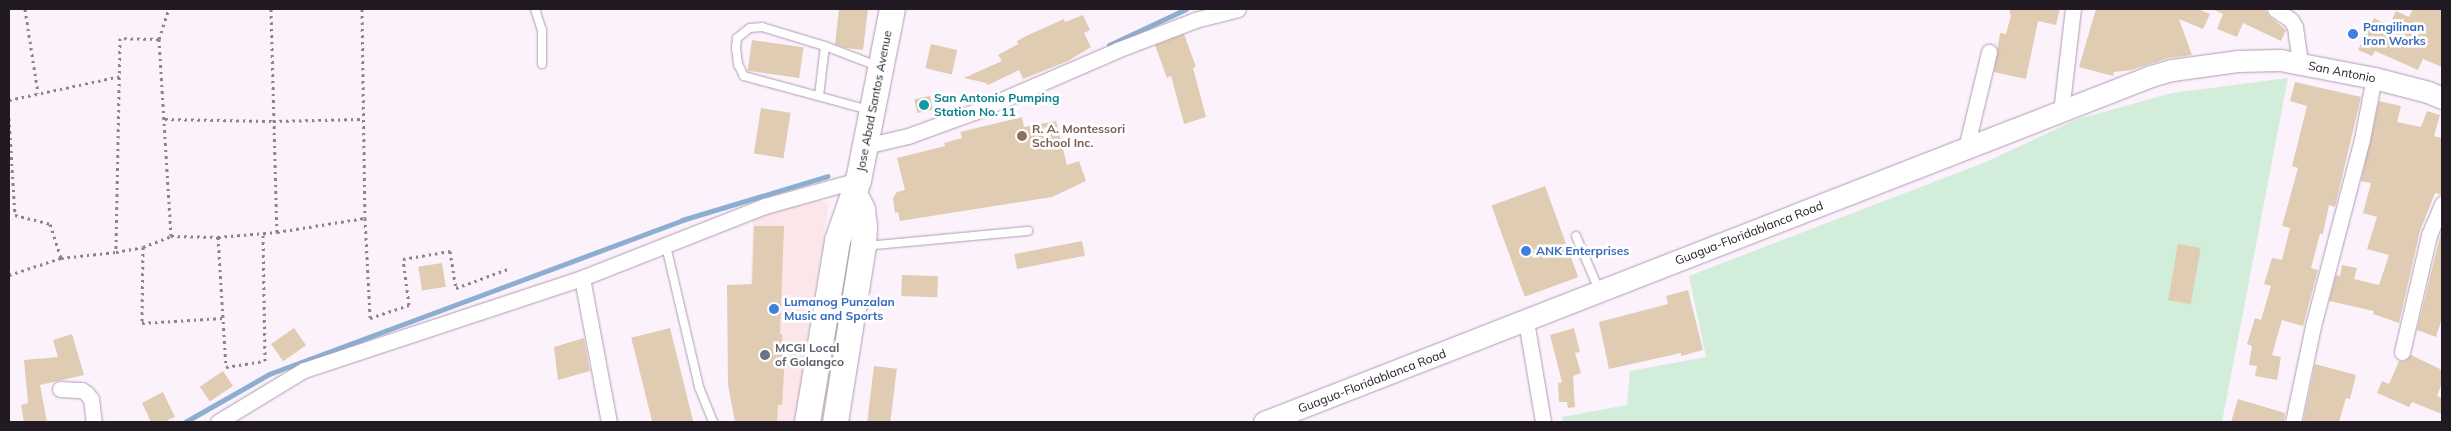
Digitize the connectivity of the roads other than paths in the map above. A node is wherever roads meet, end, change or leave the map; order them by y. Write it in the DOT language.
graph roads {
  1 [pos="535,9"];
  2 [pos="892,9"];
  3 [pos="1238,9"];
  4 [pos="2073,9"];
  5 [pos="2275,9"];
  6 [pos="825,46"];
  7 [pos="1989,52"];
  8 [pos="2238,61"];
  9 [pos="2300,63"];
  10 [pos="542,64"];
  11 [pos="881,68"];
  12 [pos="2374,78"];
  13 [pos="820,96"];
  14 [pos="2442,98"];
  15 [pos="872,111"];
  16 [pos="2061,112"];
  17 [pos="865,146"];
  18 [pos="1966,148"];
  19 [pos="856,187"];
  20 [pos="2442,204"];
  21 [pos="1028,231"];
  22 [pos="1576,236"];
  23 [pos="666,246"];
  24 [pos="863,246"];
  25 [pos="582,278"];
  26 [pos="1600,292"];
  27 [pos="1526,321"];
  28 [pos="2402,352"];
  29 [pos="60,389"];
  30 [pos="94,422"];
  31 [pos="218,422"];
  32 [pos="609,422"];
  33 [pos="713,422"];
  34 [pos="807,422"];
  35 [pos="834,422"];
  36 [pos="1264,422"];
  37 [pos="1543,422"];
  38 [pos="2293,422"];
  1 -- 10 [label="lane"];
  2 -- 11 [label="highway, Jose Abad Santos Avenue"];
  3 -- 17 [label="street"];
  4 -- 16 [label="street"];
  5 -- 9 [label="street"];
  6 -- 11 [label="lane"];
  6 -- 13 [label="lane"];
  6 -- 13 [label="lane"];
  7 -- 18 [label="street"];
  8 -- 9 [label="main road, San Antonio"];
  8 -- 16 [label="main road, Guagua-Floridablanca Road"];
  9 -- 12 [label="main road, San Antonio"];
  11 -- 15 [label="highway, Jose Abad Santos Avenue"];
  12 -- 14 [label="main road, San Antonio"];
  12 -- 38 [label="street"];
  13 -- 15 [label="lane"];
  15 -- 17 [label="highway, Jose Abad Santos Avenue"];
  16 -- 18 [label="main road, Guagua-Floridablanca Road"];
  17 -- 19 [label="highway, Jose Abad Santos Avenue"];
  18 -- 26 [label="main road, Guagua-Floridablanca Road"];
  19 -- 23 [label="street"];
  19 -- 24 [label="highway"];
  19 -- 34 [label="highway, Jose Abad Santos Avenue"];
  20 -- 28 [label="street"];
  21 -- 24 [label="lane"];
  22 -- 26 [label="lane"];
  23 -- 25 [label="street"];
  23 -- 33 [label="lane"];
  24 -- 35 [label="highway"];
  25 -- 31 [label="street"];
  25 -- 32 [label="street"];
  26 -- 27 [label="main road, Guagua-Floridablanca Road"];
  27 -- 36 [label="main road, Guagua-Floridablanca Road"];
  27 -- 37 [label="street"];
  29 -- 30 [label="street"];
}
